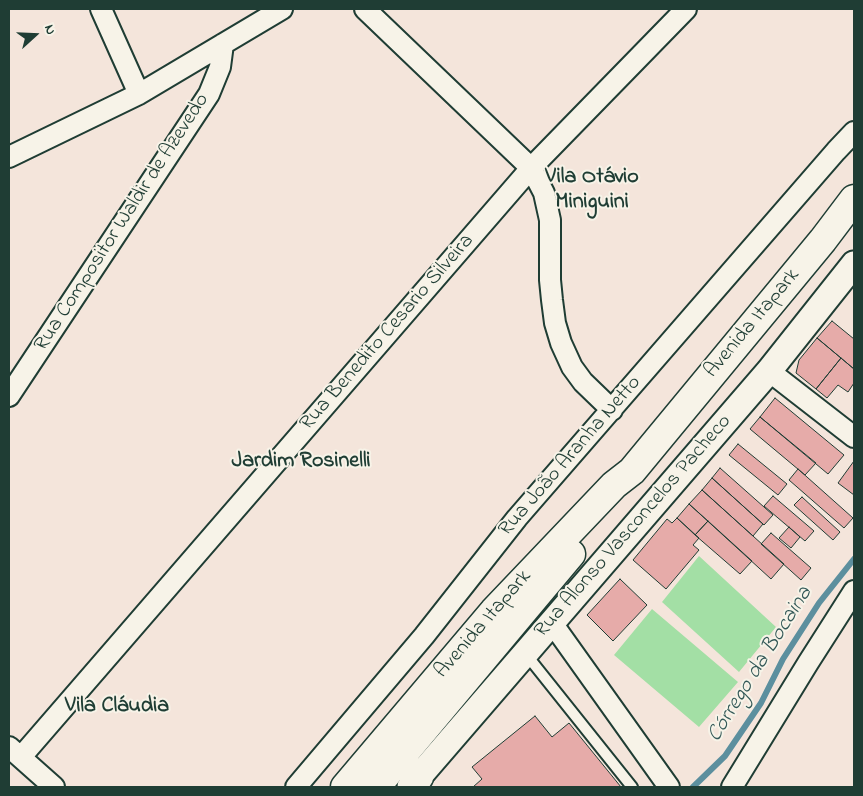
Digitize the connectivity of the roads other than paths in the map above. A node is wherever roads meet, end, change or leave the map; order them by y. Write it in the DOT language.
graph roads {
  1 [pos="101,9"];
  2 [pos="282,9"];
  3 [pos="365,9"];
  4 [pos="686,9"];
  5 [pos="223,44"];
  6 [pos="139,94"];
  7 [pos="854,132"];
  8 [pos="9,157"];
  9 [pos="531,168"];
  10 [pos="854,199"];
  11 [pos="854,264"];
  12 [pos="768,371"];
  13 [pos="9,396"];
  14 [pos="612,410"];
  15 [pos="854,437"];
  16 [pos="854,591"];
  17 [pos="552,623"];
  18 [pos="525,653"];
  19 [pos="15,752"];
  20 [pos="389,753"];
  21 [pos="414,782"];
  22 [pos="54,787"];
  23 [pos="296,787"];
  24 [pos="345,787"];
  25 [pos="376,787"];
  26 [pos="632,787"];
  27 [pos="669,787"];
  28 [pos="732,787"];
  1 -- 6 [label="street"];
  2 -- 5 [label="street"];
  3 -- 9 [label="street"];
  4 -- 9 [label="street, Rua Benedito Cesario Silveira"];
  5 -- 6 [label="street"];
  5 -- 13 [label="street, Rua Compositor Waldir de Azevedo"];
  6 -- 8 [label="street"];
  7 -- 14 [label="street, Rua João Aranha Netto"];
  9 -- 14 [label="street"];
  9 -- 19 [label="street, Rua Benedito Cesario Silveira"];
  10 -- 20 [label="main road, Avenida Itapark"];
  11 -- 12 [label="street, Rua Alonso Vasconcelos Pacheco"];
  12 -- 15 [label="street"];
  12 -- 17 [label="street, Rua Alonso Vasconcelos Pacheco"];
  14 -- 23 [label="street, Rua João Aranha Netto"];
  16 -- 28 [label="street"];
  17 -- 18 [label="street, Rua Alonso Vasconcelos Pacheco"];
  17 -- 27 [label="street"];
  18 -- 21 [label="street, Rua Alonso Vasconcelos Pacheco"];
  18 -- 26 [label="lane"];
  19 -- 22 [label="street"];
  20 -- 21 [label="main road"];
  20 -- 24 [label="main road, Avenida Itapark"];
  20 -- 25 [label="main road, Avenida Itapark"];
}
